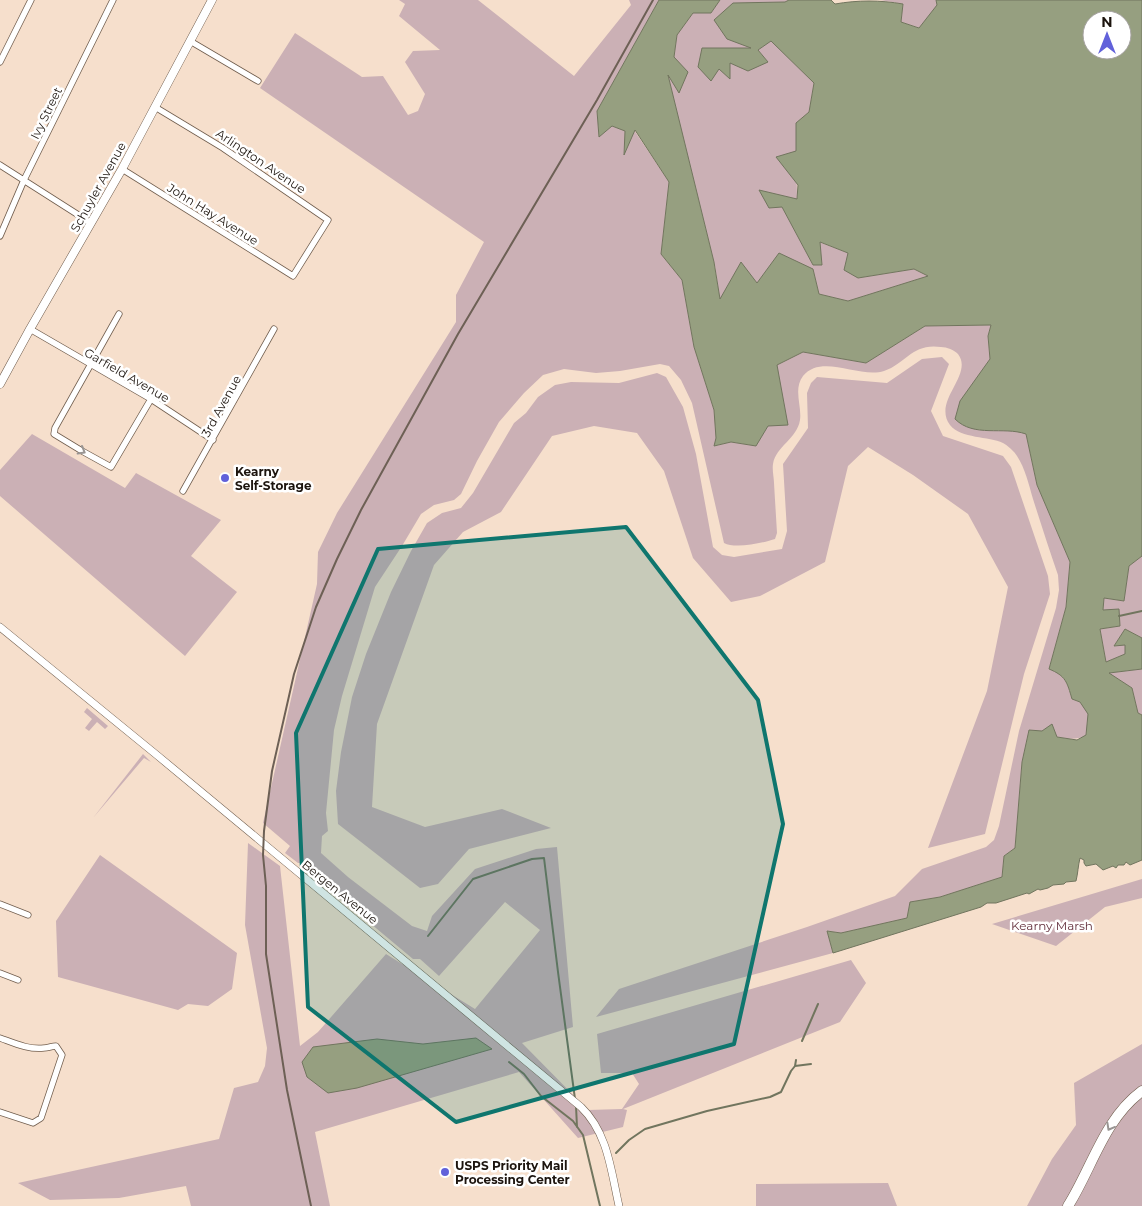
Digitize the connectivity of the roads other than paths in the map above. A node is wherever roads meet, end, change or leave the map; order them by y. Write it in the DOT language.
graph roads {
  1 [pos="31,0"];
  2 [pos="112,0"];
  3 [pos="212,0"];
  4 [pos="190,42"];
  5 [pos="0,62"];
  6 [pos="258,81"];
  7 [pos="155,107"];
  8 [pos="0,165"];
  9 [pos="122,169"];
  10 [pos="24,180"];
  11 [pos="91,223"];
  12 [pos="0,236"];
  13 [pos="293,276"];
  14 [pos="119,314"];
  15 [pos="30,329"];
  16 [pos="274,329"];
  17 [pos="91,365"];
  18 [pos="0,384"];
  19 [pos="150,399"];
  20 [pos="213,440"];
  21 [pos="183,491"];
  22 [pos="0,627"];
  23 [pos="0,904"];
  24 [pos="28,915"];
  25 [pos="0,972"];
  26 [pos="18,980"];
  27 [pos="0,1038"];
  28 [pos="1142,1091"];
  29 [pos="0,1112"];
  30 [pos="619,1206"];
  31 [pos="1068,1206"];
  1 -- 5 [label="street"];
  2 -- 10 [label="street, Ivy Street"];
  3 -- 4 [label="main road, Schuyler Avenue"];
  4 -- 6 [label="street"];
  4 -- 7 [label="main road, Schuyler Avenue"];
  7 -- 9 [label="main road, Schuyler Avenue"];
  7 -- 13 [label="street, Arlington Avenue"];
  8 -- 10 [label="street"];
  9 -- 11 [label="main road, Schuyler Avenue"];
  9 -- 13 [label="street, John Hay Avenue"];
  10 -- 11 [label="street"];
  10 -- 12 [label="street, Ivy Street"];
  11 -- 15 [label="main road, Schuyler Avenue"];
  14 -- 17 [label="street"];
  15 -- 17 [label="street, Garfield Avenue"];
  15 -- 18 [label="main road, Schuyler Avenue"];
  16 -- 20 [label="street, 3rd Avenue"];
  17 -- 19 [label="street, Garfield Avenue"];
  17 -- 19 [label="street, one-way"];
  19 -- 20 [label="street, Garfield Avenue"];
  20 -- 21 [label="street, 3rd Avenue"];
  22 -- 30 [label="street, Bergen Avenue"];
  23 -- 24 [label="street"];
  25 -- 26 [label="street"];
  27 -- 29 [label="street"];
  28 -- 31 [label="highway, one-way"];
}
